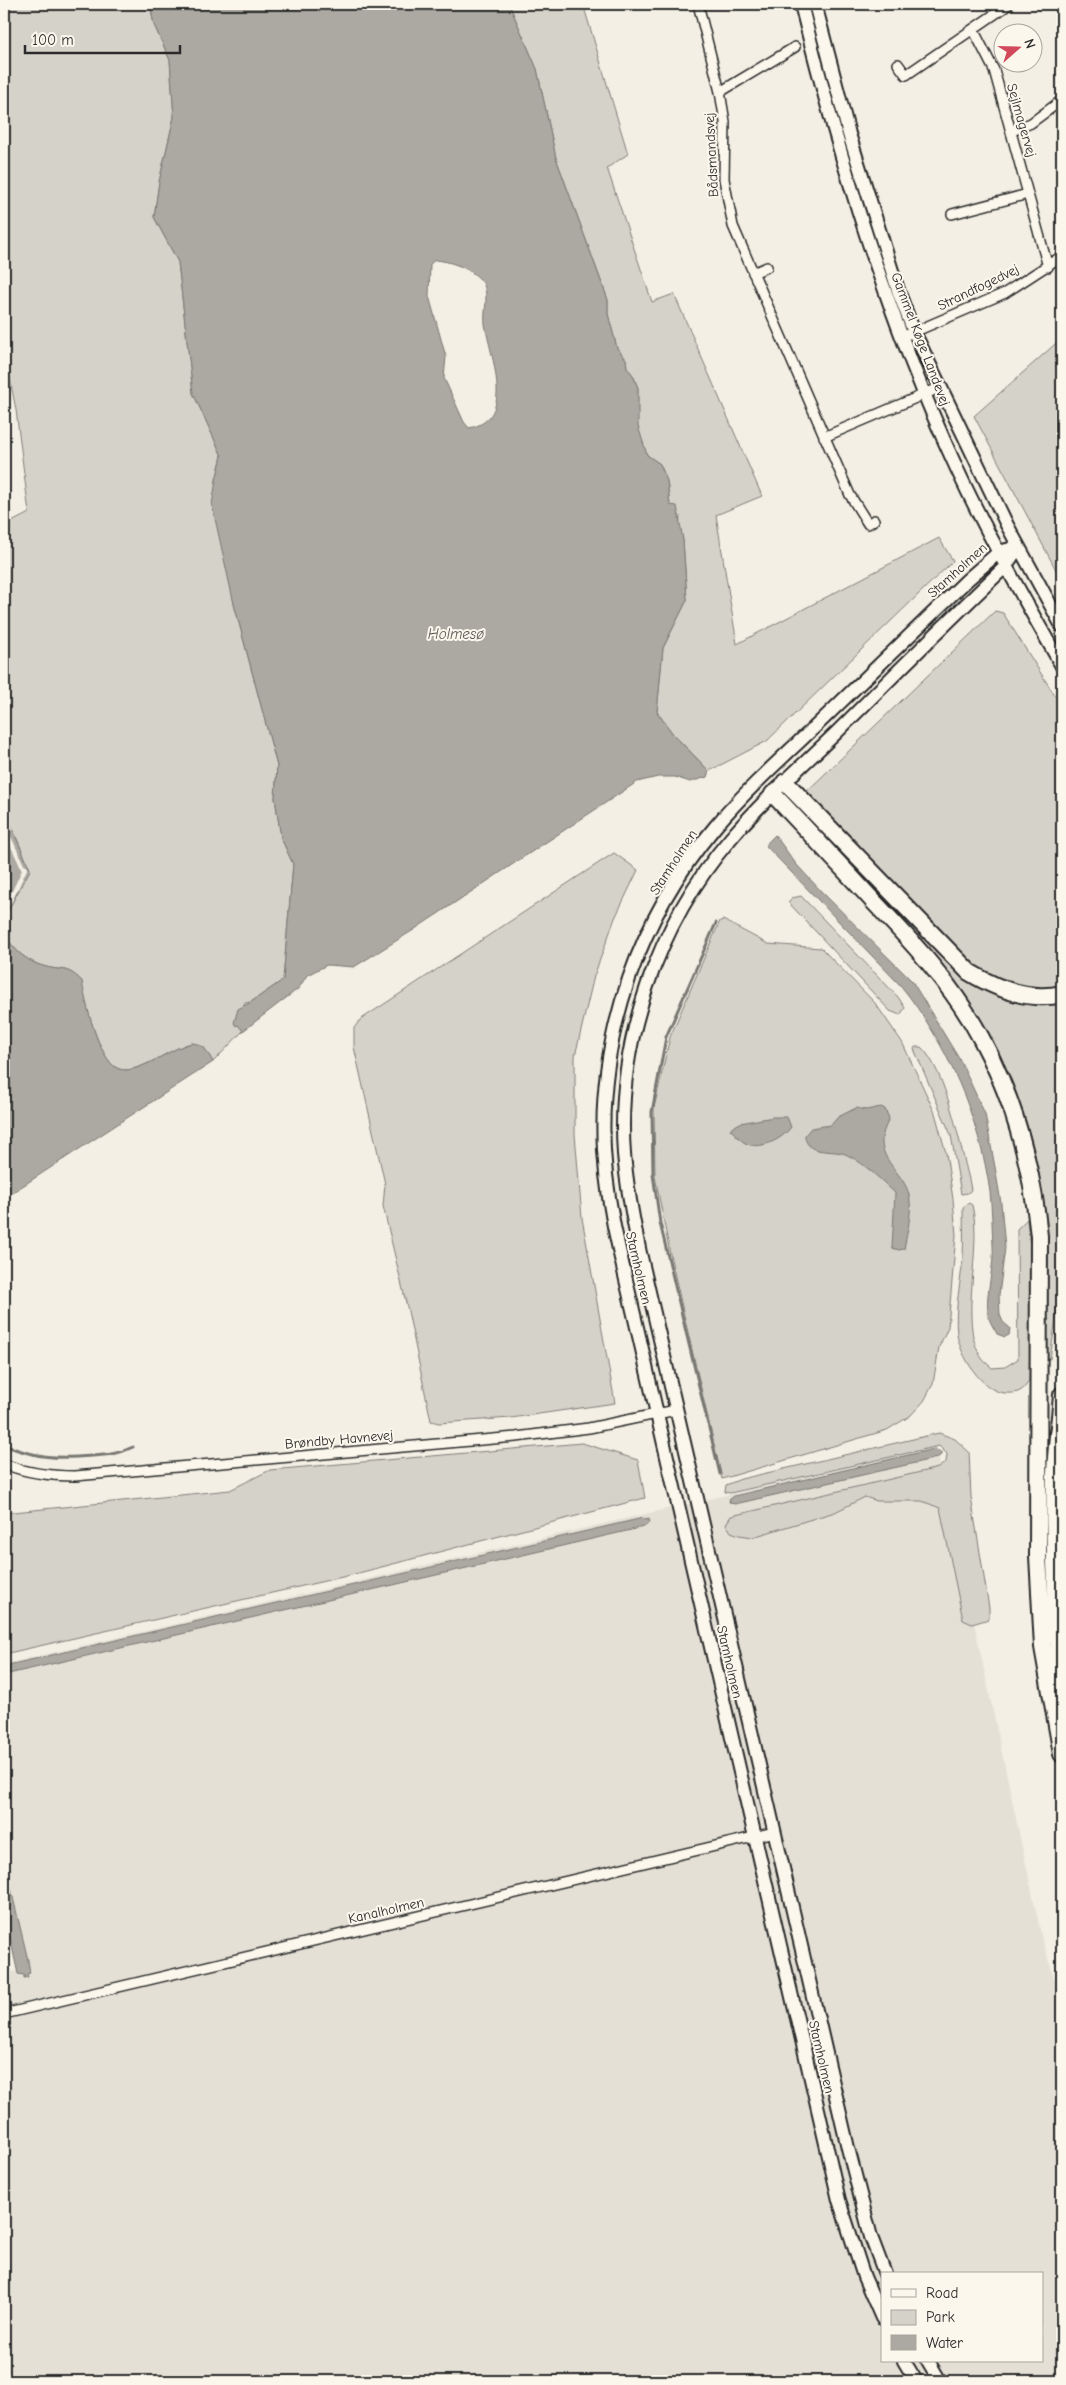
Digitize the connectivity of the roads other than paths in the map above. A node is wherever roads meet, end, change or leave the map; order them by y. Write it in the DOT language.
graph roads {
  1 [pos="698,4"];
  2 [pos="800,4"];
  3 [pos="814,4"];
  4 [pos="1008,5"];
  5 [pos="972,29"];
  6 [pos="795,47"];
  7 [pos="898,64"];
  8 [pos="720,92"];
  9 [pos="1062,100"];
  10 [pos="1012,131"];
  11 [pos="1028,194"];
  12 [pos="952,214"];
  13 [pos="1062,256"];
  14 [pos="767,267"];
  15 [pos="1048,267"];
  16 [pos="753,273"];
  17 [pos="914,332"];
  18 [pos="902,338"];
  19 [pos="939,388"];
  20 [pos="924,394"];
  21 [pos="824,437"];
  22 [pos="874,520"];
  23 [pos="1018,547"];
  24 [pos="999,552"];
  25 [pos="1006,566"];
  26 [pos="1062,626"];
  27 [pos="1062,666"];
  28 [pos="766,774"];
  29 [pos="785,782"];
  30 [pos="773,794"];
  31 [pos="1062,994"];
  32 [pos="1062,1395"];
  33 [pos="676,1410"];
  34 [pos="657,1414"];
  35 [pos="4,1464"];
  36 [pos="1062,1684"];
  37 [pos="1062,1754"];
  38 [pos="775,1832"];
  39 [pos="755,1837"];
  40 [pos="4,2014"];
  41 [pos="884,2272"];
  42 [pos="881,2316"];
  43 [pos="905,2362"];
  44 [pos="929,2362"];
  45 [pos="916,2381"];
  46 [pos="940,2381"];
  1 -- 8 [label="street, Bådsmandsvej"];
  2 -- 18 [label="street, Gammel Køge Landevej"];
  3 -- 17 [label="street, Gammel Køge Landevej"];
  4 -- 5 [label="street"];
  5 -- 7 [label="street"];
  5 -- 10 [label="street, Sejlmagervej"];
  6 -- 8 [label="street"];
  8 -- 16 [label="street, Bådsmandsvej"];
  9 -- 10 [label="street"];
  10 -- 11 [label="street, Sejlmagervej"];
  11 -- 12 [label="street"];
  11 -- 15 [label="street, Sejlmagervej"];
  13 -- 15 [label="street, Strandfogedvej"];
  14 -- 16 [label="street"];
  15 -- 17 [label="street, Strandfogedvej"];
  16 -- 21 [label="street, Bådsmandsvej"];
  17 -- 18 [label="street, Strandfogedvej"];
  17 -- 19 [label="street, Gammel Køge Landevej"];
  18 -- 20 [label="street, Gammel Køge Landevej"];
  19 -- 20 [label="street"];
  19 -- 23 [label="street, Gammel Køge Landevej"];
  20 -- 21 [label="street"];
  20 -- 24 [label="street, Gammel Køge Landevej"];
  21 -- 22 [label="street, Bådsmandsvej"];
  23 -- 24 [label="street, Stamholmen"];
  23 -- 25 [label="street, Stamholmen"];
  23 -- 26 [label="street, Gammel Køge Landevej"];
  24 -- 25 [label="street, Gammel Køge Landevej"];
  24 -- 28 [label="street, Stamholmen"];
  25 -- 27 [label="street, Gammel Køge Landevej"];
  25 -- 29 [label="street, Stamholmen"];
  28 -- 29 [label="street"];
  28 -- 30 [label="street"];
  28 -- 34 [label="street, Stamholmen"];
  29 -- 30 [label="street, Stamholmen"];
  29 -- 31 [label="highway"];
  30 -- 33 [label="street, Stamholmen"];
  30 -- 37 [label="highway"];
  32 -- 36 [label="highway"];
  33 -- 34 [label="street, Brøndby Havnevej"];
  33 -- 38 [label="street, Stamholmen"];
  34 -- 35 [label="street, Brøndby Havnevej"];
  34 -- 39 [label="street, Stamholmen"];
  38 -- 39 [label="street, Kanalholmen"];
  38 -- 41 [label="street, Stamholmen"];
  39 -- 40 [label="street, Kanalholmen"];
  39 -- 42 [label="street, Stamholmen"];
  43 -- 45 [label="street"];
  44 -- 46 [label="street"];
}
